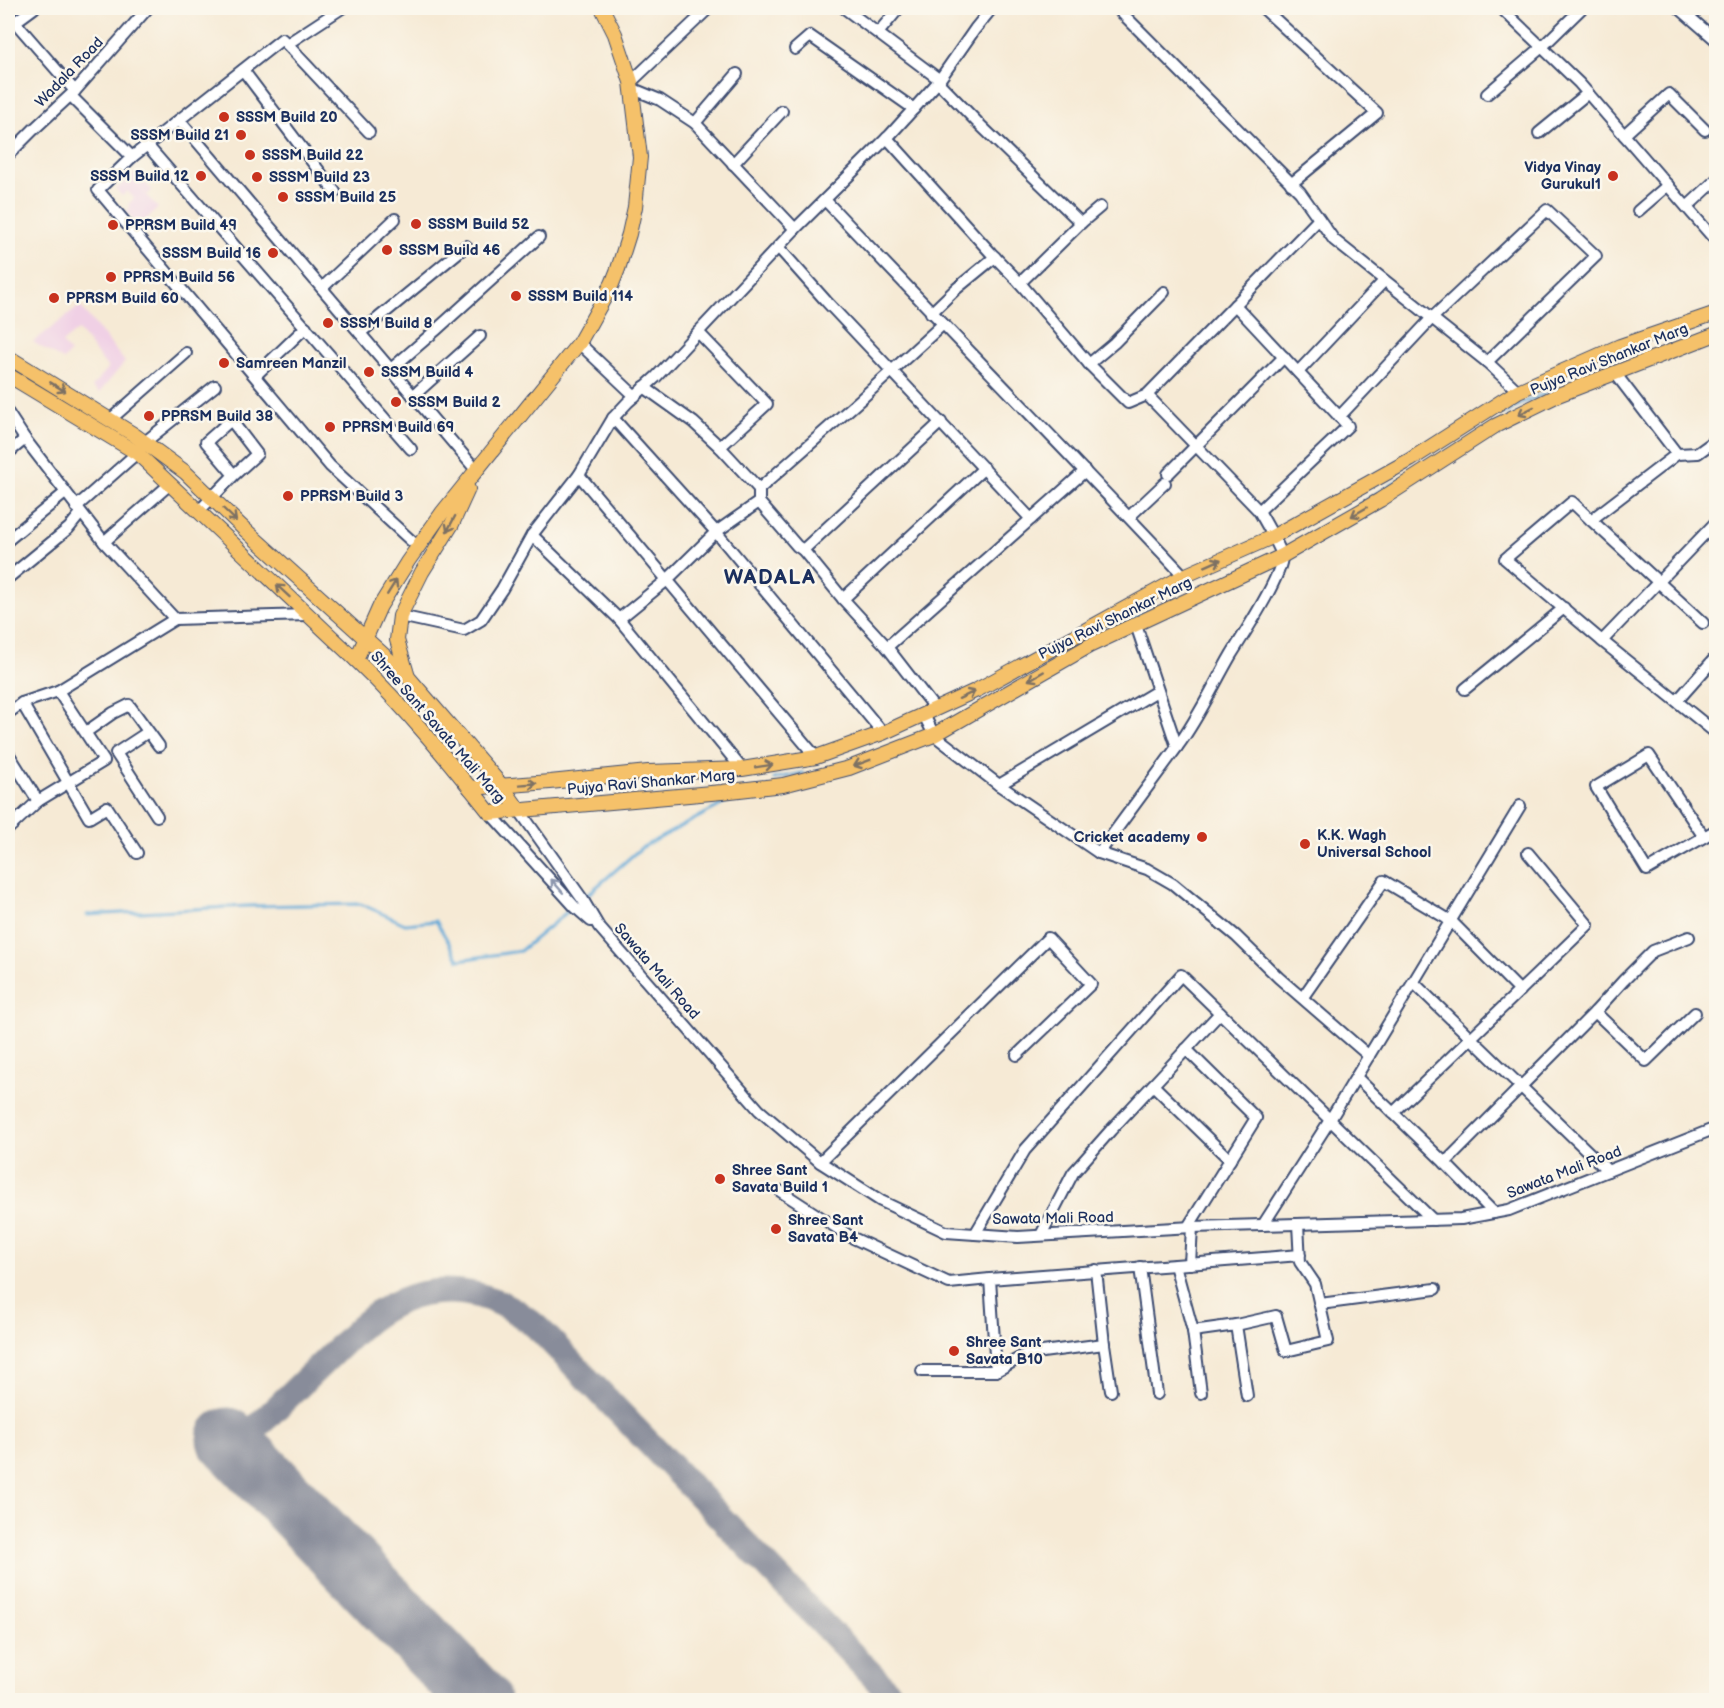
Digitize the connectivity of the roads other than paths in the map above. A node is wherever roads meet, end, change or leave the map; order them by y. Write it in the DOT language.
graph roads {
  1 [pos="34,8"];
  2 [pos="148,8"];
  3 [pos="342,8"];
  4 [pos="602,8"];
  5 [pos="709,8"];
  6 [pos="844,8"];
  7 [pos="899,8"];
  8 [pos="992,8"];
  9 [pos="1117,8"];
  10 [pos="1263,8"];
  11 [pos="1501,8"];
  12 [pos="1582,8"];
  13 [pos="1679,8"];
  14 [pos="11,18"];
  15 [pos="878,33"];
  16 [pos="1716,40"];
  17 [pos="288,44"];
  18 [pos="1542,47"];
  19 [pos="795,49"];
  20 [pos="243,70"];
  21 [pos="737,74"];
  22 [pos="939,81"];
  23 [pos="631,85"];
  24 [pos="1587,93"];
  25 [pos="73,94"];
  26 [pos="1487,94"];
  27 [pos="914,109"];
  28 [pos="782,111"];
  29 [pos="179,120"];
  30 [pos="695,123"];
  31 [pos="1705,130"];
  32 [pos="369,132"];
  33 [pos="1539,133"];
  34 [pos="1624,135"];
  35 [pos="886,138"];
  36 [pos="147,145"];
  37 [pos="8,155"];
  38 [pos="132,157"];
  39 [pos="733,164"];
  40 [pos="1716,180"];
  41 [pos="1291,183"];
  42 [pos="1668,185"];
  43 [pos="335,192"];
  44 [pos="825,200"];
  45 [pos="1100,207"];
  46 [pos="1687,207"];
  47 [pos="1638,211"];
  48 [pos="395,219"];
  49 [pos="1319,219"];
  50 [pos="1081,223"];
  51 [pos="795,229"];
  52 [pos="539,237"];
  53 [pos="1716,241"];
  54 [pos="466,246"];
  55 [pos="778,247"];
  56 [pos="995,257"];
  57 [pos="1384,281"];
  58 [pos="1020,283"];
  59 [pos="322,288"];
  60 [pos="1164,292"];
  61 [pos="1235,305"];
  62 [pos="931,312"];
  63 [pos="1716,313"];
  64 [pos="1432,318"];
  65 [pos="942,325"];
  66 [pos="306,327"];
  67 [pos="698,332"];
  68 [pos="360,333"];
  69 [pos="1716,334"];
  70 [pos="480,336"];
  71 [pos="579,343"];
  72 [pos="186,353"];
  73 [pos="8,357"];
  74 [pos="1284,357"];
  75 [pos="1487,362"];
  76 [pos="1089,364"];
  77 [pos="391,369"];
  78 [pos="892,370"];
  79 [pos="1298,372"];
  80 [pos="1615,373"];
  81 [pos="8,375"];
  82 [pos="255,376"];
  83 [pos="215,386"];
  84 [pos="644,387"];
  85 [pos="1518,391"];
  86 [pos="1147,395"];
  87 [pos="413,396"];
  88 [pos="635,396"];
  89 [pos="8,414"];
  90 [pos="1339,417"];
  91 [pos="614,418"];
  92 [pos="111,419"];
  93 [pos="941,422"];
  94 [pos="25,439"];
  95 [pos="1716,440"];
  96 [pos="1196,446"];
  97 [pos="720,447"];
  98 [pos="141,448"];
  99 [pos="411,448"];
  100 [pos="8,453"];
  101 [pos="1677,454"];
  102 [pos="984,468"];
  103 [pos="477,471"];
  104 [pos="1085,471"];
  105 [pos="234,475"];
  106 [pos="579,475"];
  107 [pos="170,484"];
  108 [pos="759,489"];
  109 [pos="65,493"];
  110 [pos="212,497"];
  111 [pos="759,502"];
  112 [pos="78,510"];
  113 [pos="199,511"];
  114 [pos="1258,511"];
  115 [pos="1129,517"];
  116 [pos="1032,519"];
  117 [pos="1591,520"];
  118 [pos="1716,522"];
  119 [pos="716,532"];
  120 [pos="532,535"];
  121 [pos="1272,537"];
  122 [pos="8,540"];
  123 [pos="104,542"];
  124 [pos="418,547"];
  125 [pos="803,550"];
  126 [pos="1282,556"];
  127 [pos="1184,576"];
  128 [pos="8,578"];
  129 [pos="667,580"];
  130 [pos="1658,583"];
  131 [pos="843,598"];
  132 [pos="1564,608"];
  133 [pos="308,615"];
  134 [pos="400,616"];
  135 [pos="175,619"];
  136 [pos="619,619"];
  137 [pos="1702,623"];
  138 [pos="1136,625"];
  139 [pos="366,639"];
  140 [pos="1602,641"];
  141 [pos="887,647"];
  142 [pos="1716,657"];
  143 [pos="356,660"];
  144 [pos="408,677"];
  145 [pos="1465,689"];
  146 [pos="58,691"];
  147 [pos="1157,691"];
  148 [pos="1677,702"];
  149 [pos="22,703"];
  150 [pos="930,712"];
  151 [pos="8,713"];
  152 [pos="86,732"];
  153 [pos="148,732"];
  154 [pos="883,733"];
  155 [pos="1716,733"];
  156 [pos="934,735"];
  157 [pos="159,746"];
  158 [pos="1177,747"];
  159 [pos="8,753"];
  160 [pos="816,757"];
  161 [pos="742,769"];
  162 [pos="70,782"];
  163 [pos="999,785"];
  164 [pos="502,786"];
  165 [pos="470,788"];
  166 [pos="38,801"];
  167 [pos="1520,806"];
  168 [pos="519,810"];
  169 [pos="490,813"];
  170 [pos="157,816"];
  171 [pos="8,829"];
  172 [pos="1716,830"];
  173 [pos="1704,837"];
  174 [pos="137,853"];
  175 [pos="1099,853"];
  176 [pos="1528,853"];
  177 [pos="1450,921"];
  178 [pos="598,927"];
  179 [pos="1689,937"];
  180 [pos="1413,982"];
  181 [pos="1520,991"];
  182 [pos="1303,997"];
  183 [pos="1595,1012"];
  184 [pos="1220,1013"];
  185 [pos="1695,1013"];
  186 [pos="1471,1038"];
  187 [pos="1186,1049"];
  188 [pos="1017,1055"];
  189 [pos="1369,1056"];
  190 [pos="1356,1077"];
  191 [pos="1153,1085"];
  192 [pos="1522,1087"];
  193 [pos="1393,1113"];
  194 [pos="1330,1120"];
  195 [pos="1716,1128"];
  196 [pos="1230,1160"];
  197 [pos="820,1162"];
  198 [pos="1445,1163"];
  199 [pos="1608,1171"];
  200 [pos="780,1191"];
  201 [pos="1494,1213"];
  202 [pos="1433,1220"];
  203 [pos="1298,1224"];
  204 [pos="1263,1225"];
  205 [pos="1190,1227"];
  206 [pos="975,1234"];
  207 [pos="1041,1235"];
  208 [pos="1300,1255"];
  209 [pos="1190,1264"];
  210 [pos="1175,1265"];
  211 [pos="1140,1267"];
  212 [pos="1096,1270"];
  213 [pos="990,1278"];
  214 [pos="1435,1289"];
  215 [pos="1320,1304"];
  216 [pos="1236,1324"];
  217 [pos="1193,1331"];
  218 [pos="1104,1344"];
  219 [pos="922,1371"];
  220 [pos="996,1371"];
  221 [pos="1111,1391"];
  222 [pos="1201,1393"];
  223 [pos="1157,1394"];
  224 [pos="1247,1396"];
  1 -- 14 [label="street"];
  2 -- 25 [label="street, Wadala Road"];
  3 -- 17 [label="street"];
  4 -- 23 [label="main road, Shree Sant Savata Mali Marg"];
  5 -- 23 [label="street"];
  6 -- 15 [label="street"];
  7 -- 15 [label="street"];
  8 -- 22 [label="street"];
  9 -- 41 [label="street"];
  10 -- 41 [label="street"];
  11 -- 18 [label="street"];
  12 -- 18 [label="street"];
  13 -- 16 [label="street"];
  14 -- 25 [label="street"];
  15 -- 22 [label="street"];
  17 -- 20 [label="street"];
  17 -- 32 [label="street"];
  18 -- 24 [label="street"];
  18 -- 26 [label="street"];
  19 -- 27 [label="street"];
  20 -- 29 [label="street"];
  20 -- 43 [label="street"];
  21 -- 30 [label="street"];
  22 -- 27 [label="street"];
  22 -- 50 [label="street"];
  23 -- 30 [label="street"];
  23 -- 71 [label="main road, Shree Sant Savata Mali Marg"];
  24 -- 33 [label="street"];
  24 -- 34 [label="street"];
  25 -- 37 [label="street, Wadala Road"];
  25 -- 38 [label="street"];
  27 -- 35 [label="street"];
  28 -- 39 [label="street"];
  29 -- 36 [label="street"];
  29 -- 59 [label="street"];
  30 -- 39 [label="street"];
  31 -- 34 [label="street"];
  34 -- 42 [label="street"];
  35 -- 44 [label="street"];
  35 -- 56 [label="street"];
  36 -- 38 [label="street"];
  36 -- 66 [label="street"];
  38 -- 82 [label="street"];
  39 -- 51 [label="street"];
  40 -- 46 [label="street"];
  41 -- 49 [label="street"];
  42 -- 46 [label="street"];
  42 -- 47 [label="street"];
  44 -- 51 [label="street"];
  44 -- 62 [label="street"];
  45 -- 50 [label="street"];
  46 -- 53 [label="street"];
  48 -- 59 [label="street"];
  49 -- 57 [label="street"];
  49 -- 61 [label="street"];
  50 -- 58 [label="street"];
  51 -- 55 [label="street"];
  52 -- 77 [label="street"];
  54 -- 68 [label="street"];
  55 -- 67 [label="street"];
  55 -- 78 [label="street"];
  56 -- 58 [label="street"];
  56 -- 62 [label="street"];
  57 -- 64 [label="street"];
  57 -- 79 [label="street"];
  58 -- 76 [label="street"];
  59 -- 68 [label="street"];
  60 -- 76 [label="street"];
  61 -- 74 [label="street"];
  61 -- 86 [label="street"];
  62 -- 65 [label="street"];
  63 -- 85 [label="main road"];
  64 -- 75 [label="street"];
  64 -- 75 [label="street"];
  64 -- 90 [label="street"];
  65 -- 78 [label="street"];
  65 -- 104 [label="street"];
  66 -- 82 [label="street"];
  66 -- 99 [label="street"];
  67 -- 84 [label="street"];
  67 -- 97 [label="street"];
  68 -- 77 [label="street"];
  69 -- 80 [label="main road, Pujya Ravi Shankar Marg"];
  70 -- 87 [label="street"];
  71 -- 88 [label="street"];
  71 -- 103 [label="main road, Shree Sant Savata Mali Marg"];
  72 -- 92 [label="street"];
  73 -- 92 [label="main road, one-way"];
  74 -- 79 [label="street"];
  74 -- 96 [label="street"];
  75 -- 85 [label="street"];
  76 -- 86 [label="street"];
  77 -- 87 [label="street"];
  78 -- 93 [label="street"];
  78 -- 108 [label="street"];
  79 -- 90 [label="street"];
  80 -- 101 [label="street"];
  80 -- 126 [label="main road, Pujya Ravi Shankar Marg, one-way"];
  81 -- 98 [label="main road"];
  82 -- 124 [label="street"];
  83 -- 98 [label="street"];
  84 -- 88 [label="street"];
  84 -- 97 [label="street"];
  85 -- 121 [label="main road"];
  86 -- 96 [label="street"];
  87 -- 103 [label="street"];
  88 -- 91 [label="street"];
  89 -- 94 [label="street"];
  90 -- 114 [label="street"];
  91 -- 106 [label="street"];
  91 -- 119 [label="street"];
  92 -- 98 [label="main road"];
  93 -- 102 [label="street"];
  93 -- 125 [label="street"];
  94 -- 100 [label="street"];
  94 -- 109 [label="street"];
  95 -- 101 [label="street"];
  96 -- 114 [label="street"];
  96 -- 115 [label="street"];
  97 -- 108 [label="street"];
  98 -- 107 [label="main road"];
  98 -- 110 [label="main road"];
  98 -- 112 [label="street"];
  101 -- 117 [label="street"];
  102 -- 116 [label="street"];
  102 -- 131 [label="street"];
  103 -- 124 [label="main road, Shree Sant Savata Mali Marg"];
  103 -- 134 [label="main road, Shree Sant Savata Mali Marg, one-way"];
  104 -- 115 [label="street"];
  104 -- 116 [label="street"];
  105 -- 105 [label="street"];
  105 -- 110 [label="street"];
  106 -- 120 [label="street"];
  106 -- 129 [label="street"];
  107 -- 113 [label="main road"];
  107 -- 123 [label="street"];
  108 -- 111 [label="street"];
  109 -- 112 [label="street"];
  109 -- 122 [label="street"];
  110 -- 113 [label="street"];
  110 -- 139 [label="main road, one-way"];
  111 -- 119 [label="street"];
  111 -- 125 [label="street"];
  112 -- 123 [label="street"];
  112 -- 128 [label="street"];
  133 -- 113 [label="main road, one-way"];
  114 -- 121 [label="street"];
  115 -- 127 [label="street"];
  116 -- 141 [label="street"];
  117 -- 130 [label="street"];
  117 -- 132 [label="street"];
  118 -- 130 [label="street"];
  119 -- 129 [label="street"];
  119 -- 154 [label="street"];
  120 -- 134 [label="street"];
  120 -- 136 [label="street"];
  121 -- 126 [label="street"];
  127 -- 121 [label="main road, one-way"];
  123 -- 135 [label="street"];
  139 -- 124 [label="main road, Shree Sant Savata Mali Marg, one-way"];
  125 -- 131 [label="street"];
  126 -- 138 [label="main road, Pujya Ravi Shankar Marg"];
  126 -- 158 [label="street"];
  150 -- 127 [label="main road, one-way"];
  129 -- 136 [label="street"];
  129 -- 160 [label="street"];
  130 -- 137 [label="street"];
  130 -- 140 [label="street"];
  131 -- 141 [label="street"];
  132 -- 140 [label="street"];
  132 -- 145 [label="street"];
  133 -- 135 [label="street"];
  133 -- 143 [label="main road"];
  134 -- 144 [label="main road, Shree Sant Savata Mali Marg"];
  135 -- 146 [label="street"];
  136 -- 161 [label="street"];
  138 -- 147 [label="street"];
  138 -- 156 [label="main road, Pujya Ravi Shankar Marg, one-way"];
  139 -- 143 [label="main road, Shree Sant Savata Mali Marg"];
  139 -- 144 [label="main road"];
  140 -- 148 [label="street"];
  141 -- 150 [label="street"];
  142 -- 148 [label="street"];
  143 -- 165 [label="main road, Shree Sant Savata Mali Marg"];
  144 -- 164 [label="main road, Shree Sant Savata Mali Marg"];
  146 -- 149 [label="street"];
  146 -- 152 [label="street"];
  147 -- 158 [label="street"];
  147 -- 163 [label="street"];
  148 -- 155 [label="street"];
  149 -- 151 [label="street"];
  149 -- 162 [label="street"];
  150 -- 154 [label="main road"];
  150 -- 156 [label="street"];
  152 -- 153 [label="street"];
  152 -- 162 [label="street"];
  153 -- 157 [label="street"];
  153 -- 170 [label="street"];
  154 -- 160 [label="main road"];
  156 -- 163 [label="street"];
  156 -- 168 [label="main road, Pujya Ravi Shankar Marg, one-way"];
  158 -- 175 [label="street"];
  159 -- 166 [label="street"];
  161 -- 160 [label="main road, one-way"];
  164 -- 161 [label="main road, one-way"];
  162 -- 166 [label="street"];
  162 -- 174 [label="street"];
  163 -- 175 [label="street"];
  164 -- 165 [label="main road"];
  164 -- 168 [label="main road, Shree Sant Savata Mali Marg"];
  165 -- 169 [label="main road, Shree Sant Savata Mali Marg"];
  166 -- 171 [label="street"];
  167 -- 177 [label="street"];
  168 -- 169 [label="main road, Pujya Ravi Shankar Marg"];
  168 -- 178 [label="street, Sawata Mali Road"];
  178 -- 169 [label="street, Shree Sant Savata Mali Marg, one-way"];
  172 -- 173 [label="street"];
  173 -- 173 [label="street"];
  175 -- 182 [label="street"];
  176 -- 181 [label="street"];
  177 -- 180 [label="street"];
  177 -- 181 [label="street"];
  177 -- 182 [label="street"];
  178 -- 197 [label="street, Sawata Mali Road"];
  179 -- 183 [label="street"];
  180 -- 186 [label="street"];
  180 -- 189 [label="street"];
  181 -- 186 [label="street"];
  182 -- 189 [label="street"];
  183 -- 185 [label="street"];
  183 -- 192 [label="street"];
  184 -- 187 [label="street"];
  184 -- 194 [label="street"];
  184 -- 206 [label="street"];
  186 -- 192 [label="street"];
  186 -- 193 [label="street"];
  187 -- 191 [label="street"];
  187 -- 196 [label="street"];
  188 -- 197 [label="street"];
  189 -- 190 [label="street"];
  190 -- 193 [label="street"];
  190 -- 194 [label="street"];
  191 -- 196 [label="street"];
  191 -- 207 [label="street"];
  192 -- 198 [label="street"];
  192 -- 199 [label="street"];
  193 -- 198 [label="street"];
  194 -- 202 [label="street"];
  194 -- 204 [label="street"];
  195 -- 199 [label="street, Sawata Mali Road"];
  196 -- 205 [label="street"];
  197 -- 206 [label="street, Sawata Mali Road"];
  198 -- 201 [label="street"];
  199 -- 201 [label="street, Sawata Mali Road"];
  200 -- 213 [label="street"];
  201 -- 202 [label="street, Sawata Mali Road"];
  202 -- 203 [label="street, Sawata Mali Road"];
  203 -- 204 [label="street, Sawata Mali Road"];
  203 -- 208 [label="street"];
  204 -- 205 [label="street, Sawata Mali Road"];
  205 -- 207 [label="street, Sawata Mali Road"];
  205 -- 209 [label="street"];
  206 -- 207 [label="street, Sawata Mali Road"];
  208 -- 209 [label="street"];
  208 -- 215 [label="street"];
  209 -- 210 [label="street"];
  210 -- 211 [label="street"];
  210 -- 217 [label="street"];
  211 -- 212 [label="street"];
  211 -- 223 [label="street"];
  212 -- 213 [label="street"];
  212 -- 218 [label="street"];
  213 -- 220 [label="street"];
  214 -- 215 [label="street"];
  215 -- 216 [label="street"];
  216 -- 217 [label="street"];
  216 -- 224 [label="street"];
  217 -- 222 [label="street"];
  218 -- 220 [label="street"];
  218 -- 221 [label="street"];
  219 -- 220 [label="street"];
}
